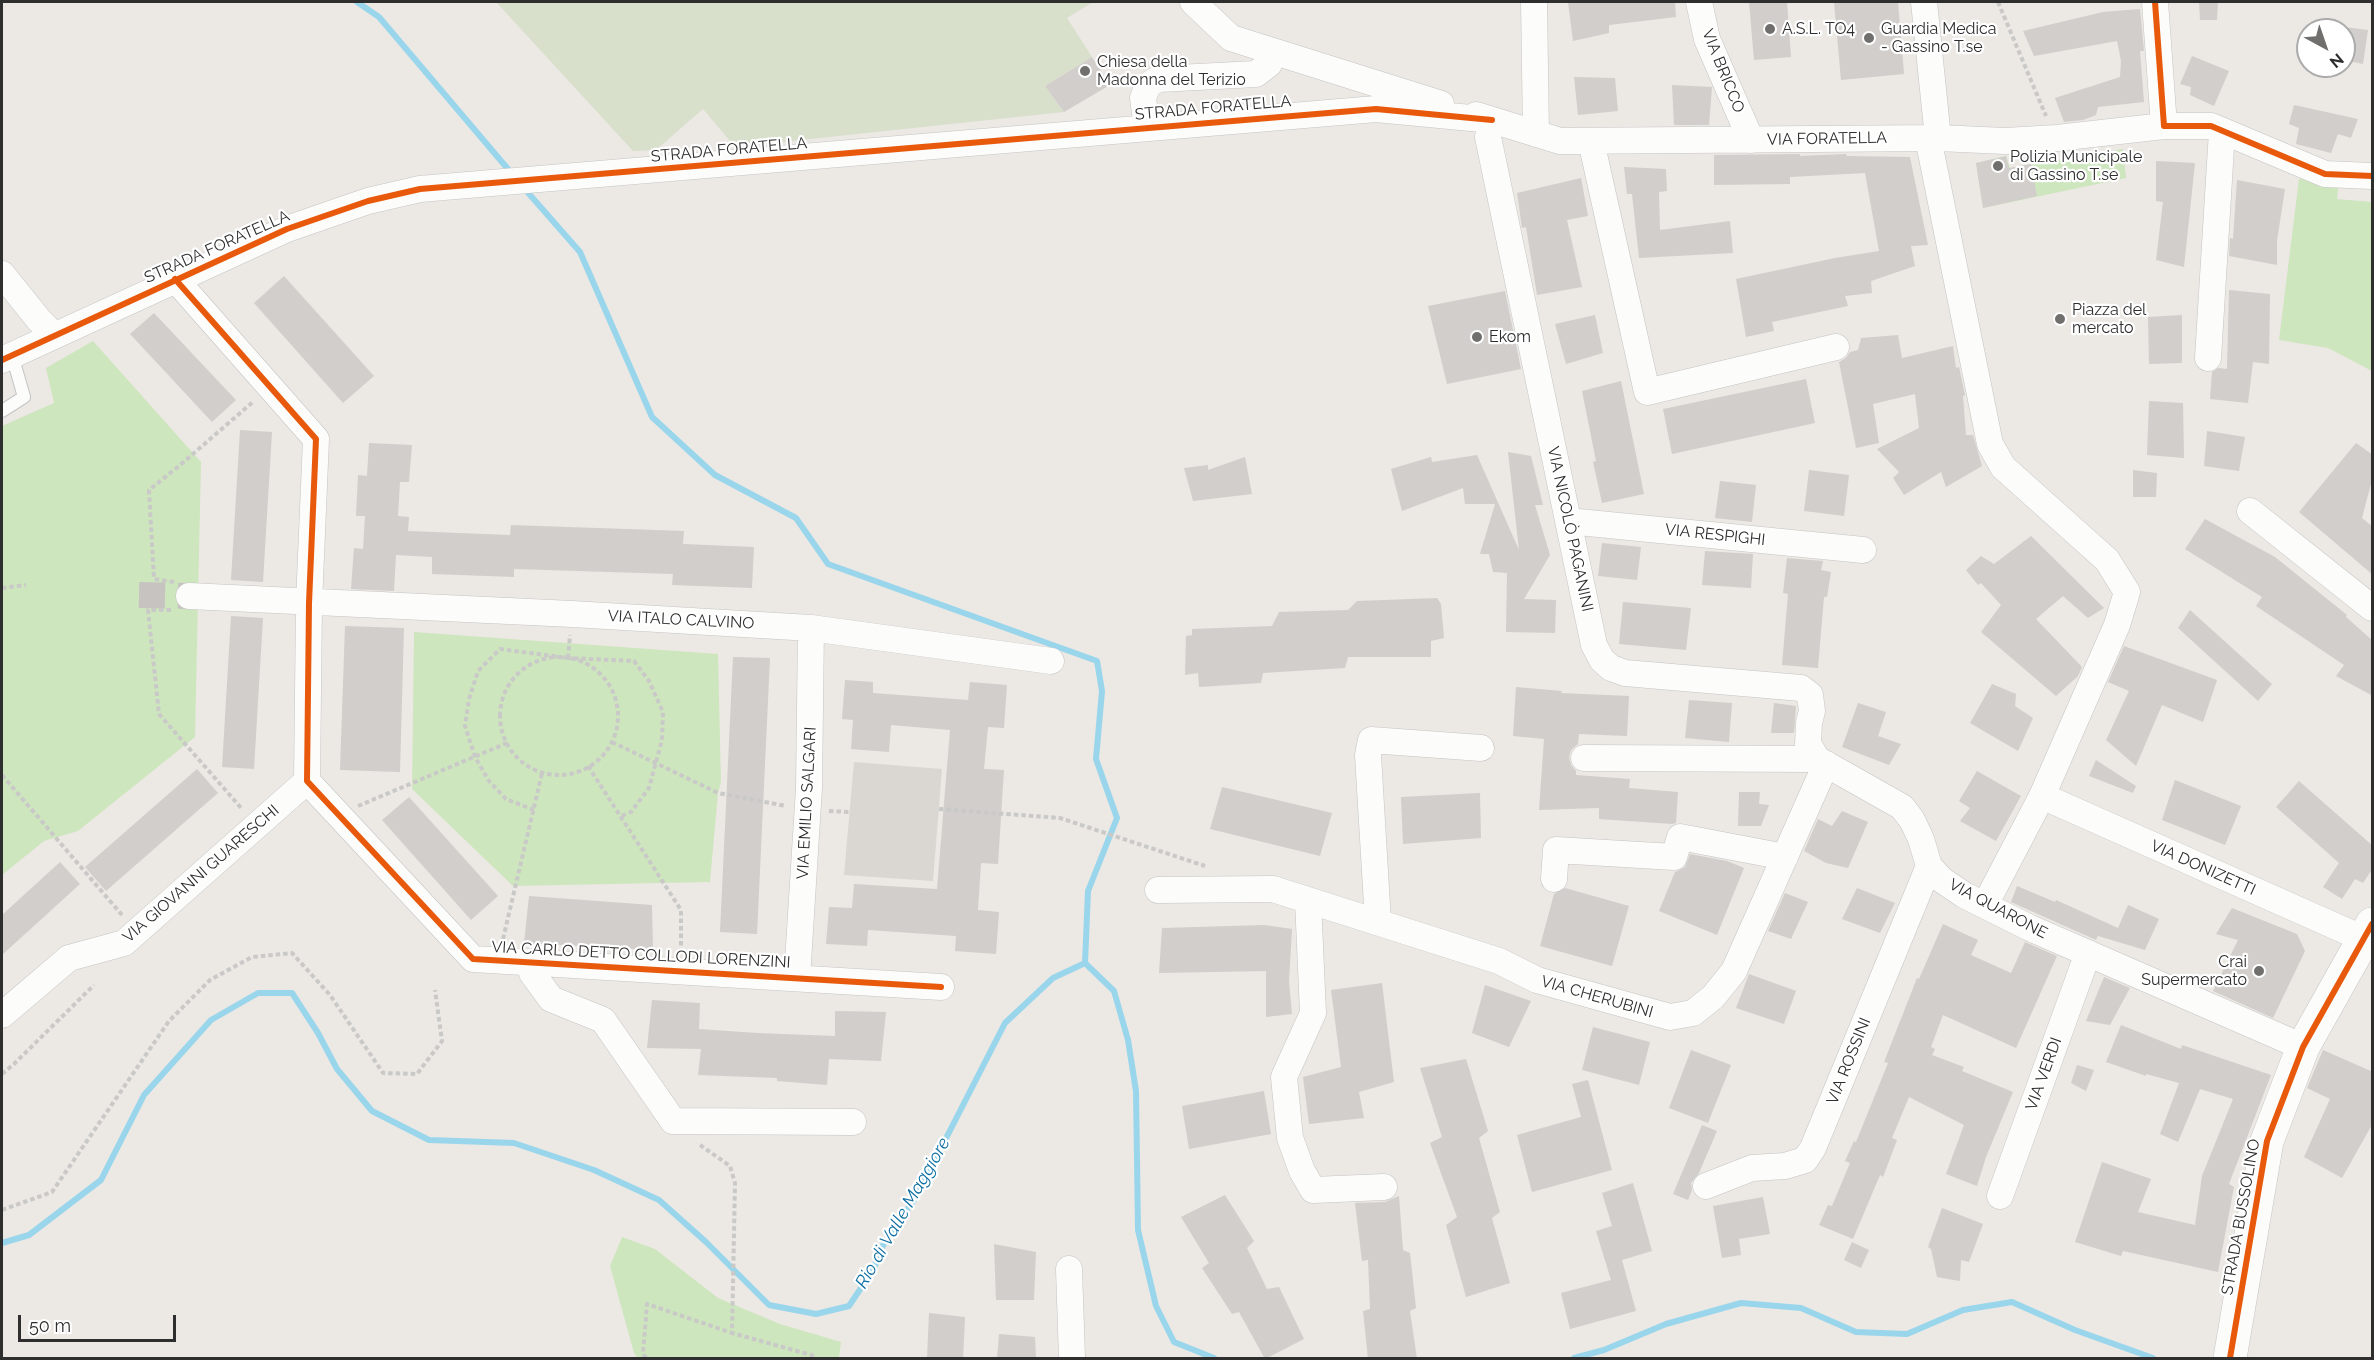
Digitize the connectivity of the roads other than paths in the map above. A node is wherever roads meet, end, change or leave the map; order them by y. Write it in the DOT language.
graph roads {
  1 [pos="1193,2"];
  2 [pos="1534,2"];
  3 [pos="1699,2"];
  4 [pos="1924,2"];
  5 [pos="2155,2"];
  6 [pos="1275,52"];
  7 [pos="1324,67"];
  8 [pos="1361,79"];
  9 [pos="1376,109"];
  10 [pos="1340,111"];
  11 [pos="1492,120"];
  12 [pos="2164,126"];
  13 [pos="1147,128"];
  14 [pos="2222,131"];
  15 [pos="1536,134"];
  16 [pos="1933,138"];
  17 [pos="1751,140"];
  18 [pos="1591,141"];
  19 [pos="2373,176"];
  20 [pos="2,274"];
  21 [pos="175,279"];
  22 [pos="46,327"];
  23 [pos="1836,347"];
  24 [pos="7,357"];
  25 [pos="2208,358"];
  26 [pos="2,411"];
  27 [pos="2250,511"];
  28 [pos="1568,521"];
  29 [pos="1863,550"];
  30 [pos="189,596"];
  31 [pos="309,603"];
  32 [pos="2373,608"];
  33 [pos="811,628"];
  34 [pos="1051,661"];
  35 [pos="1481,748"];
  36 [pos="1584,758"];
  37 [pos="1822,762"];
  38 [pos="307,782"];
  39 [pos="2042,796"];
  40 [pos="1785,857"];
  41 [pos="1929,866"];
  42 [pos="1554,879"];
  43 [pos="1158,890"];
  44 [pos="1308,900"];
  45 [pos="1985,906"];
  46 [pos="1378,922"];
  47 [pos="2368,932"];
  48 [pos="2088,953"];
  49 [pos="529,962"];
  50 [pos="797,978"];
  51 [pos="941,987"];
  52 [pos="2,1015"];
  53 [pos="2303,1047"];
  54 [pos="854,1122"];
  55 [pos="1706,1186"];
  56 [pos="1384,1187"];
  57 [pos="2000,1196"];
  58 [pos="1069,1269"];
  59 [pos="1072,1359"];
  60 [pos="2230,1359"];
  1 -- 6 [label="street"];
  2 -- 15 [label="street"];
  3 -- 17 [label="street, VIA BRICCO"];
  4 -- 16 [label="street"];
  5 -- 12 [label="street"];
  6 -- 7 [label="street"];
  6 -- 13 [label="street"];
  7 -- 8 [label="street"];
  7 -- 10 [label="street"];
  8 -- 9 [label="street"];
  8 -- 11 [label="street"];
  9 -- 10 [label="street, STRADA FORATELLA"];
  9 -- 11 [label="street, STRADA FORATELLA"];
  10 -- 13 [label="street, STRADA FORATELLA"];
  11 -- 15 [label="street, VIA FORATELLA"];
  11 -- 28 [label="street, VIA NICOLÒ PAGANINI"];
  12 -- 14 [label="street, VIA FORATELLA"];
  12 -- 16 [label="street, VIA FORATELLA"];
  13 -- 21 [label="street, STRADA FORATELLA"];
  14 -- 19 [label="street, VIA FORATELLA"];
  14 -- 25 [label="street"];
  15 -- 18 [label="street, VIA FORATELLA"];
  16 -- 17 [label="street, VIA FORATELLA"];
  16 -- 39 [label="street"];
  17 -- 18 [label="street, VIA FORATELLA"];
  18 -- 23 [label="street"];
  20 -- 22 [label="street"];
  21 -- 22 [label="street, STRADA FORATELLA"];
  21 -- 31 [label="street"];
  22 -- 24 [label="street, STRADA FORATELLA"];
  24 -- 26 [label="lane"];
  27 -- 32 [label="street"];
  28 -- 29 [label="street, VIA RESPIGHI"];
  28 -- 37 [label="street, VIA NICOLÒ PAGANINI"];
  30 -- 31 [label="street, VIA ITALO CALVINO"];
  31 -- 33 [label="street, VIA ITALO CALVINO"];
  31 -- 38 [label="street"];
  33 -- 34 [label="street, VIA ITALO CALVINO"];
  33 -- 50 [label="street, VIA EMILIO SALGARI"];
  35 -- 46 [label="street"];
  36 -- 37 [label="street, VIA QUARONE"];
  37 -- 40 [label="street, VIA CHERUBINI"];
  37 -- 41 [label="street, VIA QUARONE"];
  38 -- 49 [label="street, VIA CARLO DETTO COLLODI LORENZINI"];
  38 -- 52 [label="street, VIA GIOVANNI GUARESCHI"];
  39 -- 45 [label="street"];
  39 -- 47 [label="street, VIA DONIZETTI"];
  40 -- 42 [label="street"];
  40 -- 46 [label="street, VIA CHERUBINI"];
  41 -- 45 [label="street, VIA QUARONE"];
  41 -- 55 [label="street, VIA ROSSINI"];
  43 -- 44 [label="street, VIA CHERUBINI"];
  44 -- 46 [label="street, VIA CHERUBINI"];
  44 -- 56 [label="street"];
  45 -- 48 [label="street, VIA QUARONE"];
  47 -- 53 [label="street, STRADA BUSSOLINO"];
  48 -- 53 [label="street, VIA QUARONE"];
  48 -- 57 [label="street, VIA VERDI"];
  49 -- 50 [label="street, VIA CARLO DETTO COLLODI LORENZINI"];
  49 -- 54 [label="street"];
  50 -- 51 [label="street, VIA CARLO DETTO COLLODI LORENZINI"];
  53 -- 60 [label="street, STRADA BUSSOLINO"];
  58 -- 59 [label="street"];
}
